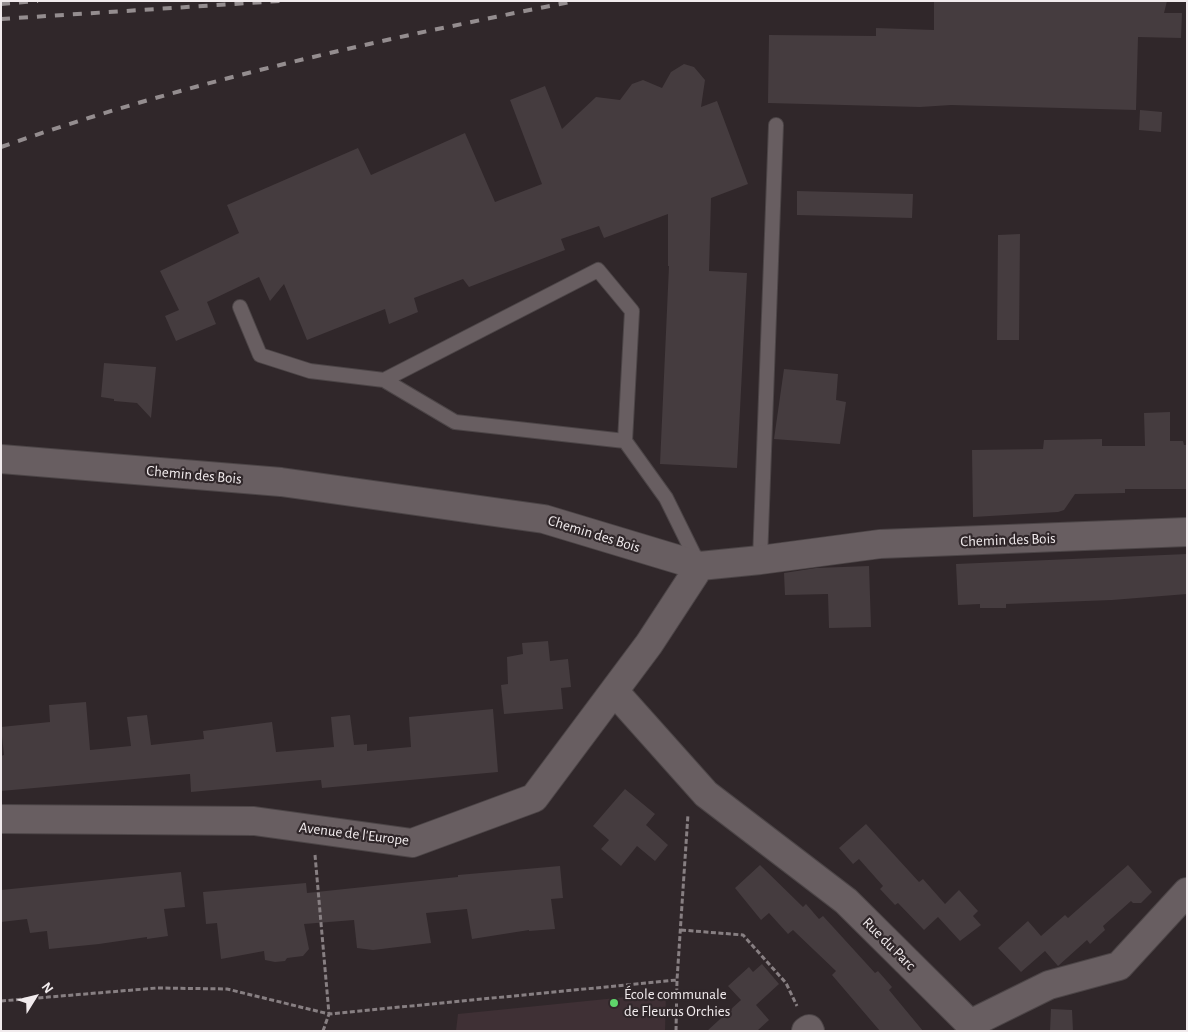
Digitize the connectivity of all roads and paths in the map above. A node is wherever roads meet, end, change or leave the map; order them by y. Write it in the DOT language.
graph roads {
  1 [pos="776,125"];
  2 [pos="240,308"];
  3 [pos="384,380"];
  4 [pos="625,441"];
  5 [pos="1,459"];
  6 [pos="1187,532"];
  7 [pos="760,560"];
  8 [pos="700,566"];
  9 [pos="614,691"];
  10 [pos="691,776"];
  11 [pos="1,819"];
  12 [pos="312,829"];
  13 [pos="1187,892"];
  14 [pos="682,930"];
  15 [pos="677,980"];
  16 [pos="1,1002"];
  17 [pos="328,1014"];
  18 [pos="967,1027"];
  19 [pos="808,1030"];
  20 [pos="323,1031"];
  21 [pos="676,1031"];
  1 -- 7 [label="lane"];
  2 -- 3 [label="lane"];
  3 -- 4 [label="lane"];
  3 -- 4 [label="lane"];
  4 -- 8 [label="lane"];
  5 -- 8 [label="street, Chemin des Bois"];
  6 -- 7 [label="street, Chemin des Bois"];
  7 -- 8 [label="street, Chemin des Bois"];
  8 -- 9 [label="street, Avenue de l'Europe"];
  9 -- 10 [label="street, Rue du Parc"];
  9 -- 12 [label="street, Avenue de l'Europe"];
  10 -- 14 [label="path"];
  10 -- 18 [label="street, Rue du Parc"];
  11 -- 12 [label="street, Avenue de l'Europe"];
  12 -- 17 [label="path"];
  13 -- 18 [label="street, Rue du Parc"];
  14 -- 15 [label="path"];
  14 -- 19 [label="path"];
  15 -- 17 [label="path"];
  15 -- 21 [label="path"];
  16 -- 17 [label="path"];
  17 -- 20 [label="path"];
}
